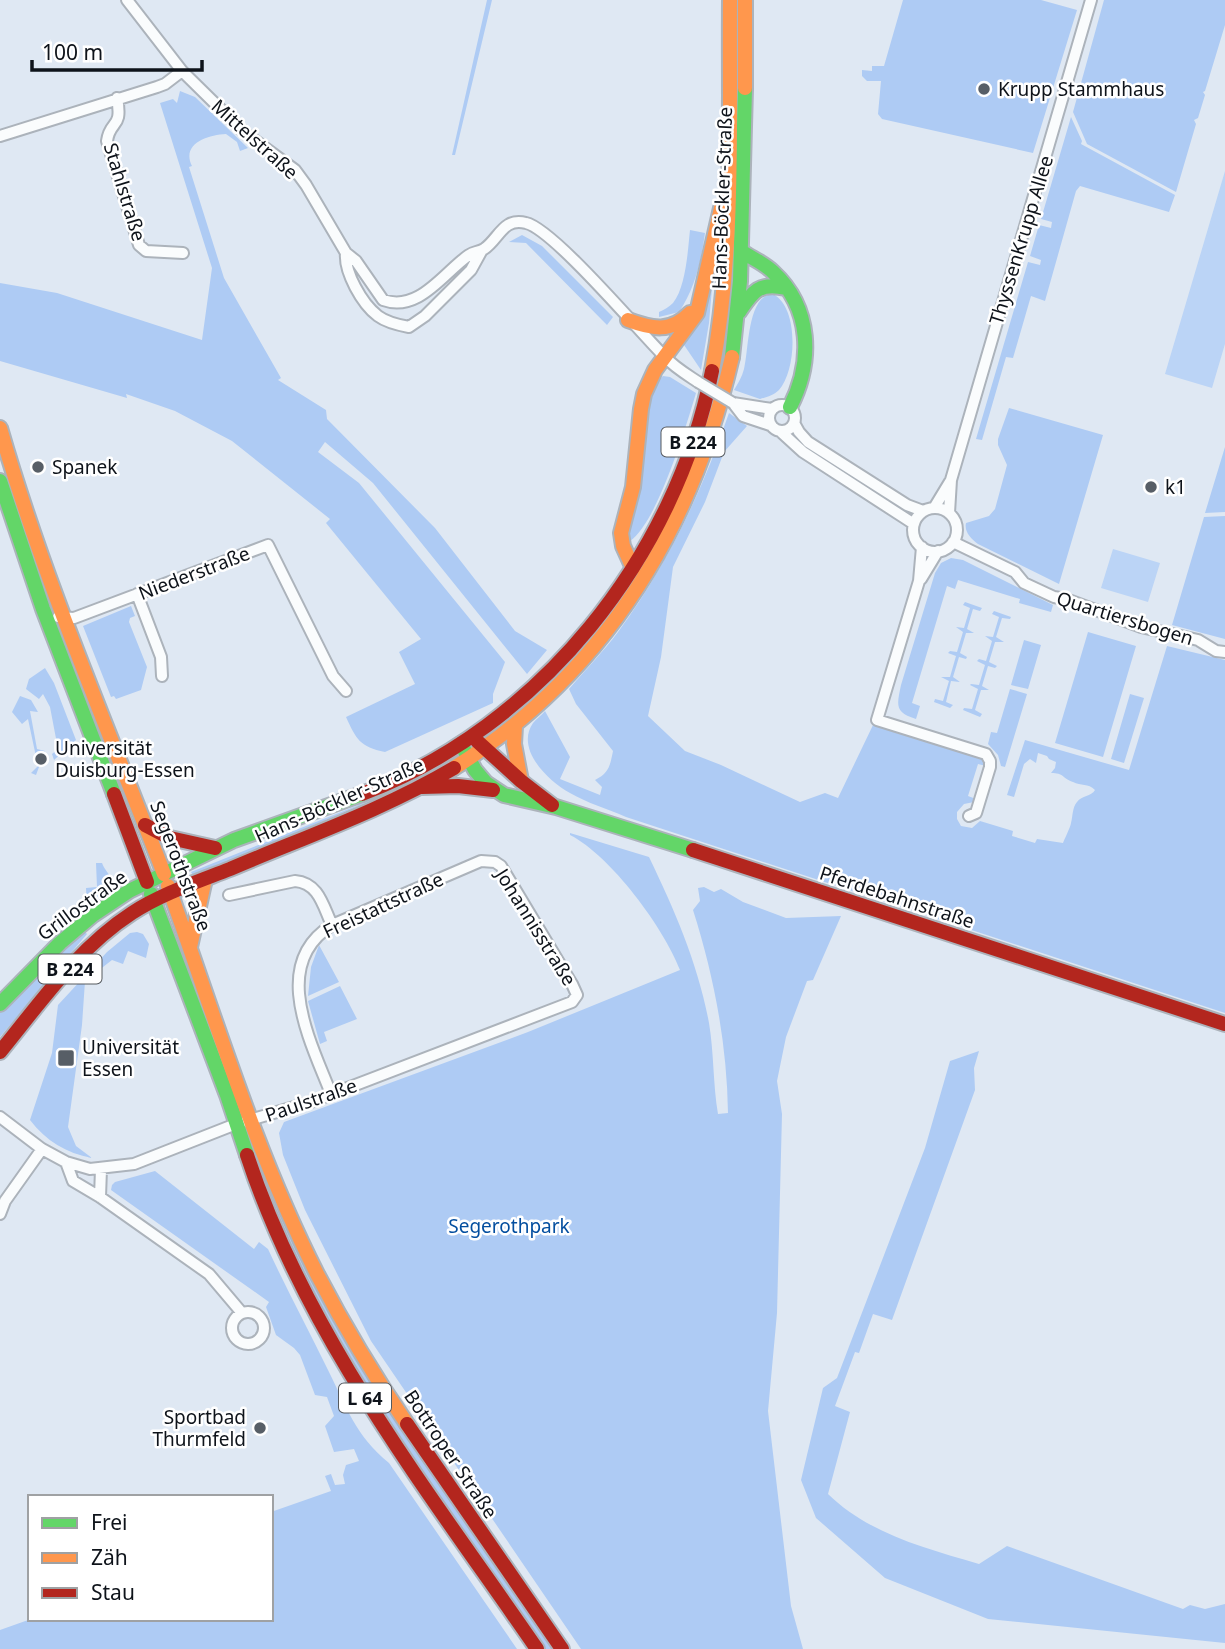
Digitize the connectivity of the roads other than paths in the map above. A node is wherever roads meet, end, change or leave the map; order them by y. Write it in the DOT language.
graph roads {
  1 [pos="127,0"];
  2 [pos="730,0"];
  3 [pos="745,0"];
  4 [pos="1091,0"];
  5 [pos="182,71"];
  6 [pos="117,98"];
  7 [pos="0,136"];
  8 [pos="728,186"];
  9 [pos="482,250"];
  10 [pos="741,251"];
  11 [pos="183,253"];
  12 [pos="346,253"];
  13 [pos="786,288"];
  14 [pos="701,301"];
  15 [pos="738,314"];
  16 [pos="628,320"];
  17 [pos="664,357"];
  18 [pos="733,403"];
  19 [pos="790,407"];
  20 [pos="772,409"];
  21 [pos="794,422"];
  22 [pos="770,425"];
  23 [pos="0,428"];
  24 [pos="780,431"];
  25 [pos="951,480"];
  26 [pos="0,481"];
  27 [pos="928,509"];
  28 [pos="949,513"];
  29 [pos="914,524"];
  30 [pos="953,542"];
  31 [pos="922,547"];
  32 [pos="938,551"];
  33 [pos="633,568"];
  34 [pos="919,581"];
  35 [pos="137,594"];
  36 [pos="43,609"];
  37 [pos="63,618"];
  38 [pos="1225,652"];
  39 [pos="162,676"];
  40 [pos="346,691"];
  41 [pos="515,726"];
  42 [pos="466,741"];
  43 [pos="485,747"];
  44 [pos="468,759"];
  45 [pos="521,782"];
  46 [pos="422,787"];
  47 [pos="495,790"];
  48 [pos="556,807"];
  49 [pos="969,816"];
  50 [pos="145,825"];
  51 [pos="215,848"];
  52 [pos="488,860"];
  53 [pos="164,874"];
  54 [pos="205,879"];
  55 [pos="147,882"];
  56 [pos="171,894"];
  57 [pos="229,895"];
  58 [pos="154,902"];
  59 [pos="332,925"];
  60 [pos="190,947"];
  61 [pos="576,999"];
  62 [pos="0,1004"];
  63 [pos="1225,1024"];
  64 [pos="0,1052"];
  65 [pos="331,1094"];
  66 [pos="0,1117"];
  67 [pos="252,1120"];
  68 [pos="236,1124"];
  69 [pos="43,1149"];
  70 [pos="66,1162"];
  71 [pos="102,1169"];
  72 [pos="100,1197"];
  73 [pos="0,1214"];
  74 [pos="242,1313"];
  75 [pos="537,1649"];
  76 [pos="562,1649"];
  1 -- 5 [label="street, Mittelstraße"];
  2 -- 8 [label="main road, Hans-Böckler-Straße / B 224"];
  3 -- 10 [label="main road, Hans-Böckler-Straße / B 224"];
  4 -- 25 [label="street, ThyssenKrupp Allee"];
  5 -- 6 [label="street"];
  5 -- 12 [label="street, Mittelstraße"];
  6 -- 7 [label="street"];
  6 -- 11 [label="street, Stahlstraße"];
  8 -- 14 [label="main road"];
  8 -- 33 [label="main road, Hans-Böckler-Straße / B 224"];
  9 -- 12 [label="street"];
  9 -- 12 [label="street"];
  9 -- 16 [label="street"];
  10 -- 13 [label="main road"];
  10 -- 15 [label="main road, Hans-Böckler-Straße / B 224"];
  13 -- 15 [label="main road"];
  13 -- 19 [label="main road"];
  14 -- 16 [label="main road"];
  14 -- 17 [label="main road"];
  15 -- 41 [label="main road, Hans-Böckler-Straße / B 224"];
  16 -- 17 [label="street"];
  17 -- 18 [label="street, bridge"];
  17 -- 33 [label="main road"];
  18 -- 20 [label="street"];
  18 -- 22 [label="street"];
  19 -- 20 [label="street"];
  19 -- 21 [label="street"];
  20 -- 22 [label="street"];
  21 -- 24 [label="street"];
  21 -- 27 [label="street"];
  22 -- 24 [label="street"];
  23 -- 37 [label="main road, Segerothstraße / L 64"];
  24 -- 29 [label="street"];
  25 -- 27 [label="street, ThyssenKrupp Allee"];
  25 -- 28 [label="street, ThyssenKrupp Allee"];
  26 -- 36 [label="main road, Segerothstraße / L 64"];
  27 -- 28 [label="street"];
  27 -- 29 [label="street"];
  28 -- 30 [label="street"];
  29 -- 31 [label="street"];
  30 -- 32 [label="street"];
  30 -- 38 [label="street, Quartiersbogen"];
  31 -- 32 [label="street"];
  31 -- 34 [label="street"];
  32 -- 34 [label="street"];
  33 -- 42 [label="main road, Hans-Böckler-Straße / B 224"];
  34 -- 49 [label="street"];
  35 -- 37 [label="street, Niederstraße"];
  35 -- 39 [label="street"];
  35 -- 40 [label="street, Niederstraße"];
  36 -- 37 [label="street"];
  36 -- 55 [label="main road, Segerothstraße / L 64"];
  37 -- 50 [label="main road, Segerothstraße / L 64"];
  41 -- 43 [label="main road, Hans-Böckler-Straße / B 224"];
  41 -- 45 [label="main road"];
  42 -- 43 [label="main road, Pferdebahnstraße"];
  42 -- 44 [label="main road, Pferdebahnstraße"];
  42 -- 51 [label="main road, Hans-Böckler-Straße / B 224"];
  43 -- 44 [label="main road, Hans-Böckler-Straße / B 224"];
  43 -- 45 [label="main road, Pferdebahnstraße"];
  44 -- 46 [label="main road, Hans-Böckler-Straße / B 224"];
  44 -- 47 [label="main road, Pferdebahnstraße"];
  45 -- 48 [label="main road, Pferdebahnstraße"];
  46 -- 47 [label="main road"];
  46 -- 54 [label="main road, Hans-Böckler-Straße / B 224"];
  47 -- 48 [label="main road, Pferdebahnstraße"];
  48 -- 63 [label="main road, Pferdebahnstraße"];
  50 -- 51 [label="main road"];
  50 -- 53 [label="main road, Segerothstraße / L 64"];
  51 -- 53 [label="main road, Hans-Böckler-Straße / B 224"];
  52 -- 59 [label="street, Freistattstraße"];
  52 -- 61 [label="street, Johannisstraße"];
  53 -- 55 [label="main road, Grillostraße / B 224"];
  53 -- 56 [label="main road, Segerothstraße / L 64"];
  54 -- 56 [label="main road, Hans-Böckler-Straße / B 224"];
  54 -- 60 [label="main road"];
  55 -- 58 [label="main road, Segerothstraße / L 64"];
  55 -- 62 [label="main road, Grillostraße / B 224"];
  56 -- 58 [label="main road, Hans-Böckler-Straße / B 224"];
  56 -- 60 [label="main road, Segerothstraße / L 64"];
  57 -- 59 [label="street"];
  58 -- 64 [label="main road, Grillostraße / B 224"];
  58 -- 68 [label="main road, Segerothstraße / L 64"];
  59 -- 65 [label="street, Freistattstraße"];
  60 -- 67 [label="main road, Segerothstraße / L 64"];
  61 -- 65 [label="street, Paulstraße"];
  65 -- 67 [label="street, Paulstraße"];
  66 -- 69 [label="street, Paulstraße"];
  67 -- 68 [label="street, Paulstraße"];
  67 -- 76 [label="main road, Bottroper Straße / L 64"];
  68 -- 71 [label="street, Paulstraße"];
  68 -- 75 [label="main road, L 64"];
  69 -- 70 [label="street, Paulstraße"];
  69 -- 73 [label="street"];
  70 -- 71 [label="street, Paulstraße"];
  70 -- 72 [label="street"];
  71 -- 72 [label="street"];
  72 -- 74 [label="street"];
}
